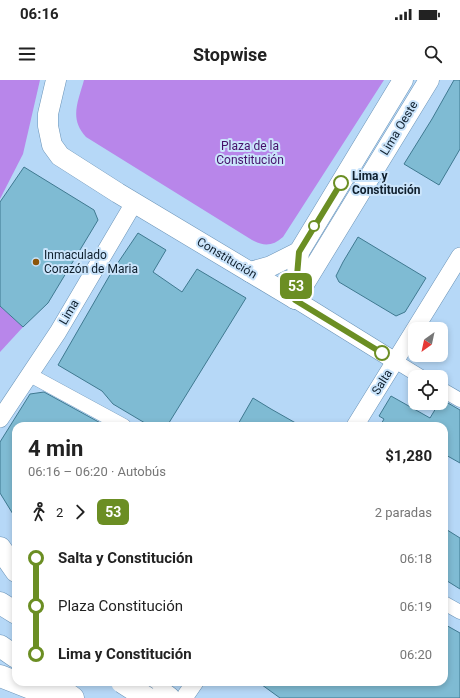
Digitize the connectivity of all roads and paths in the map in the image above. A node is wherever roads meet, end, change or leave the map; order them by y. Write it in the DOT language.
graph roads {
  1 [pos="56,80"];
  2 [pos="403,80"];
  3 [pos="429,80"];
  4 [pos="134,203"];
  5 [pos="299,252"];
  6 [pos="460,256"];
  7 [pos="250,272"];
  8 [pos="295,300"];
  9 [pos="395,361"];
  10 [pos="410,370"];
  11 [pos="30,375"];
  12 [pos="448,393"];
  13 [pos="460,400"];
  14 [pos="0,418"];
  15 [pos="117,422"];
  16 [pos="357,422"];
  17 [pos="0,548"];
  18 [pos="12,565"];
  19 [pos="0,603"];
  20 [pos="448,605"];
  21 [pos="12,610"];
  22 [pos="460,612"];
  23 [pos="0,646"];
  24 [pos="12,654"];
  25 [pos="0,666"];
  26 [pos="12,674"];
  27 [pos="0,676"];
  28 [pos="12,680"];
  29 [pos="33,686"];
  30 [pos="37,686"];
  31 [pos="128,686"];
  32 [pos="162,686"];
  33 [pos="50,691"];
  34 [pos="183,692"];
  35 [pos="73,698"];
  36 [pos="147,698"];
  1 -- 4 [label="main road, Constitución"];
  2 -- 5 [label="main road, Lima Oeste"];
  3 -- 8 [label="main road, Lima Oeste"];
  4 -- 7 [label="main road, Constitución"];
  4 -- 11 [label="street, Lima"];
  5 -- 7 [label="main road"];
  5 -- 8 [label="main road, Lima Oeste"];
  6 -- 9 [label="street, Salta"];
  7 -- 8 [label="main road, Constitución"];
  8 -- 9 [label="street, Constitución"];
  9 -- 10 [label="street, Constitución"];
  9 -- 16 [label="street, Salta"];
  11 -- 14 [label="street, Lima"];
  11 -- 15 [label="street"];
  12 -- 13 [label="street"];
  17 -- 18 [label="highway"];
  19 -- 21 [label="highway"];
  20 -- 22 [label="street"];
  23 -- 24 [label="highway"];
  25 -- 26 [label="highway"];
  27 -- 28 [label="highway"];
  29 -- 33 [label="highway"];
  30 -- 33 [label="highway"];
  31 -- 36 [label="highway, bridge"];
  32 -- 34 [label="highway"];
  33 -- 35 [label="highway"];
}
